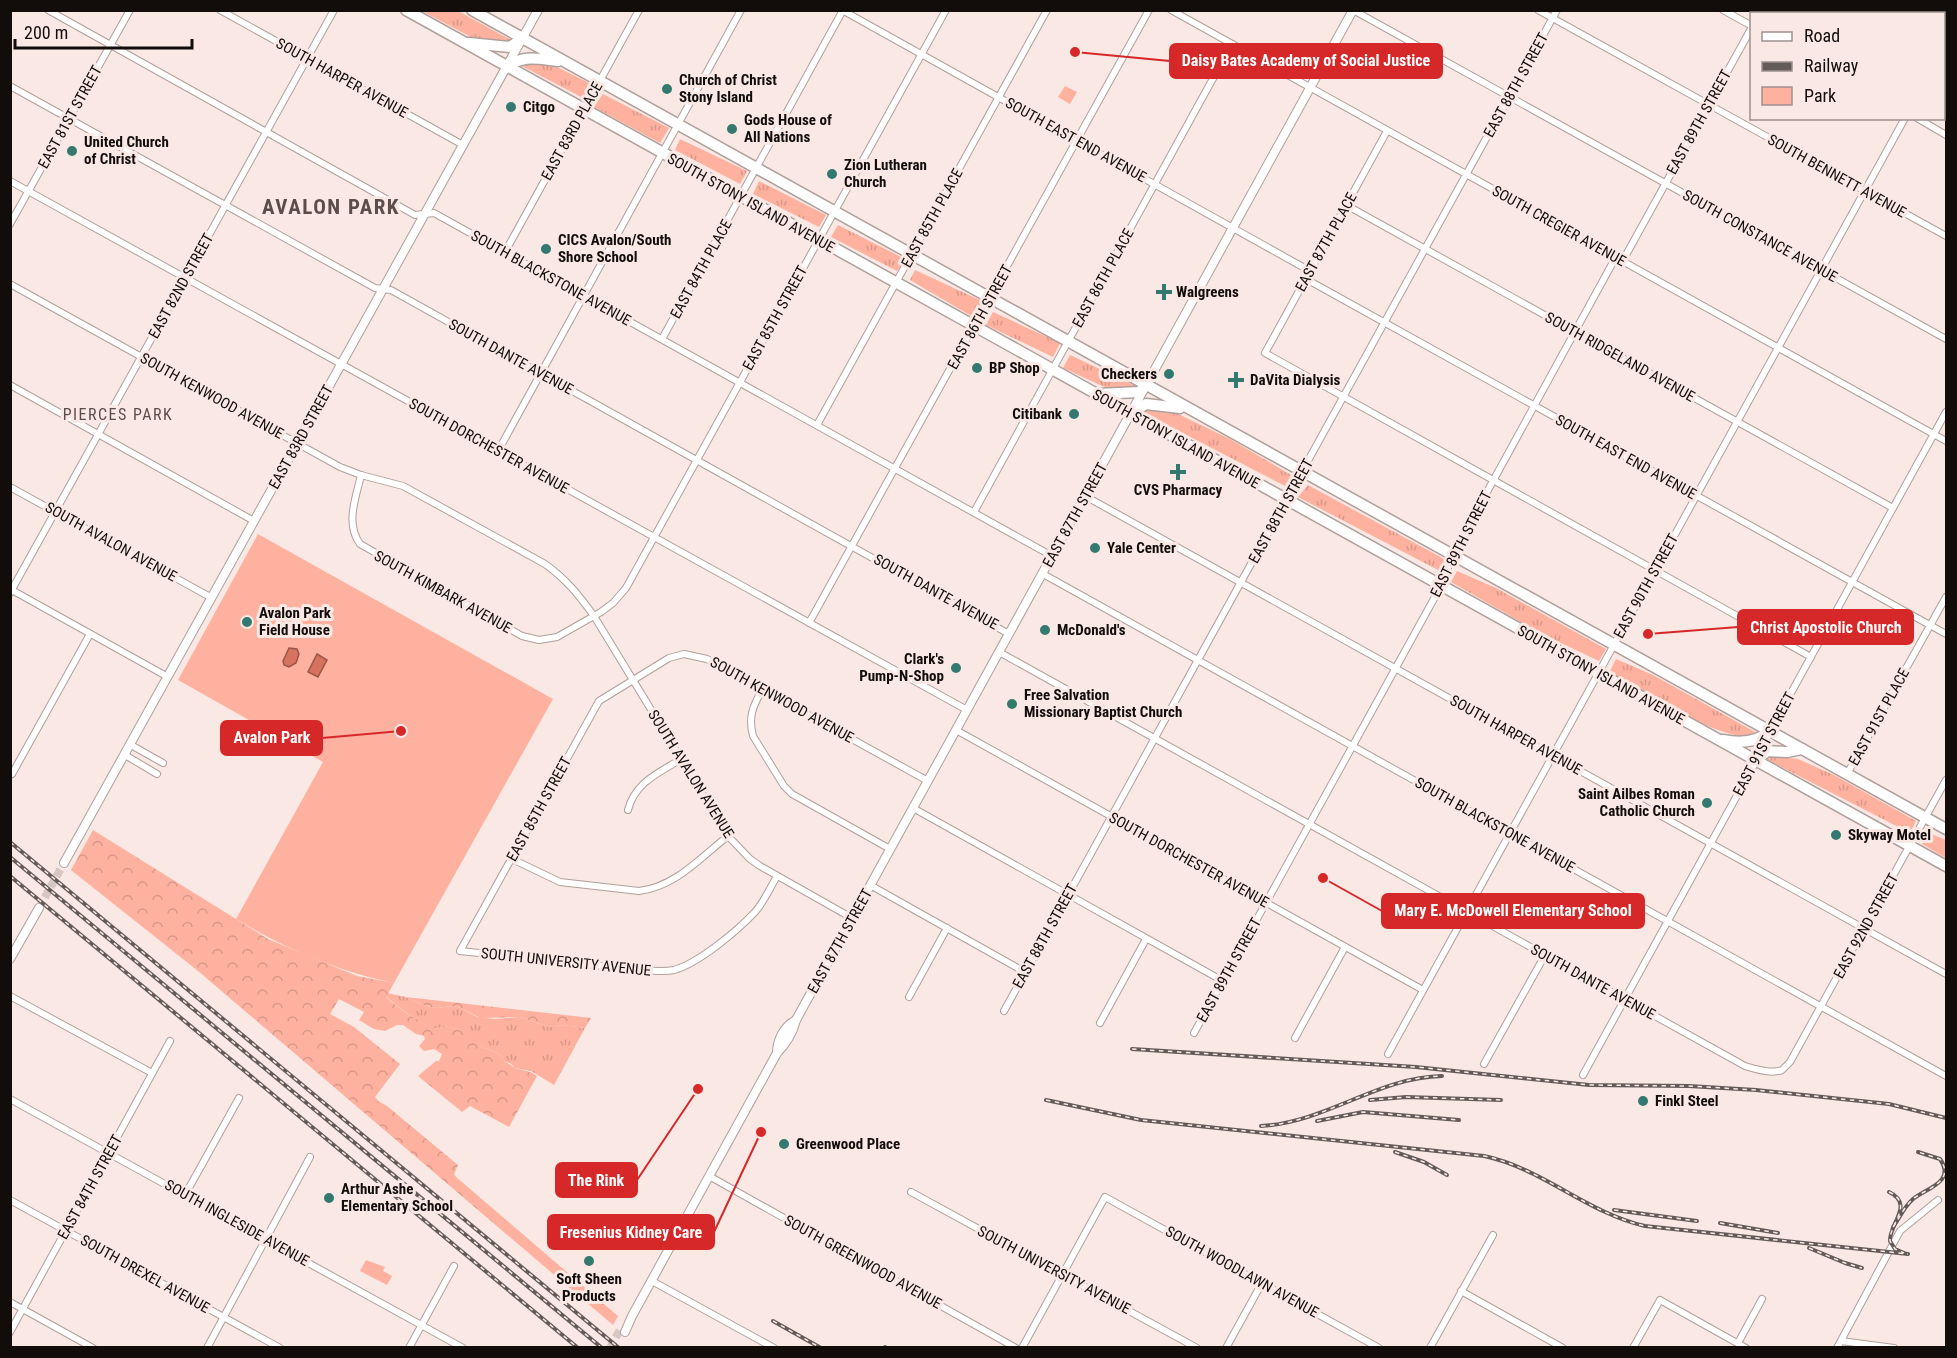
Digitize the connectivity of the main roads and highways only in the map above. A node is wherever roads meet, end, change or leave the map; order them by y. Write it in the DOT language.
graph roads {
  1 [pos="406,10"];
  2 [pos="472,10"];
  3 [pos="538,10"];
  4 [pos="1353,10"];
  5 [pos="522,39"];
  6 [pos="460,41"];
  7 [pos="564,62"];
  8 [pos="506,68"];
  9 [pos="1146,386"];
  10 [pos="1098,394"];
  11 [pos="1188,410"];
  12 [pos="1131,413"];
  13 [pos="1770,731"];
  14 [pos="1717,739"];
  15 [pos="1802,749"];
  16 [pos="1756,761"];
  17 [pos="1947,829"];
  18 [pos="64,862"];
  19 [pos="1947,866"];
  20 [pos="39,908"];
  21 [pos="10,958"];
  22 [pos="623,1330"];
  1 -- 6 [label="highway, SOUTH STONY ISLAND AVENUE"];
  2 -- 5 [label="highway"];
  3 -- 5 [label="main road, EAST 83RD STREET"];
  4 -- 9 [label="main road, EAST 87TH STREET"];
  5 -- 6 [label="highway"];
  5 -- 7 [label="highway"];
  5 -- 8 [label="main road, EAST 83RD STREET"];
  6 -- 8 [label="highway, SOUTH STONY ISLAND AVENUE"];
  7 -- 8 [label="highway"];
  7 -- 9 [label="highway"];
  8 -- 10 [label="highway, SOUTH STONY ISLAND AVENUE"];
  8 -- 18 [label="main road, EAST 83RD STREET"];
  9 -- 10 [label="highway"];
  9 -- 11 [label="highway"];
  9 -- 12 [label="main road, EAST 87TH STREET"];
  10 -- 12 [label="highway, SOUTH STONY ISLAND AVENUE"];
  11 -- 12 [label="highway"];
  11 -- 13 [label="highway"];
  12 -- 14 [label="highway, SOUTH STONY ISLAND AVENUE"];
  12 -- 22 [label="main road, EAST 87TH STREET"];
  13 -- 14 [label="highway"];
  13 -- 15 [label="highway"];
  14 -- 16 [label="highway, SOUTH STONY ISLAND AVENUE"];
  15 -- 16 [label="highway"];
  15 -- 17 [label="highway"];
  16 -- 19 [label="highway, SOUTH STONY ISLAND AVENUE"];
  20 -- 21 [label="main road"];
}
